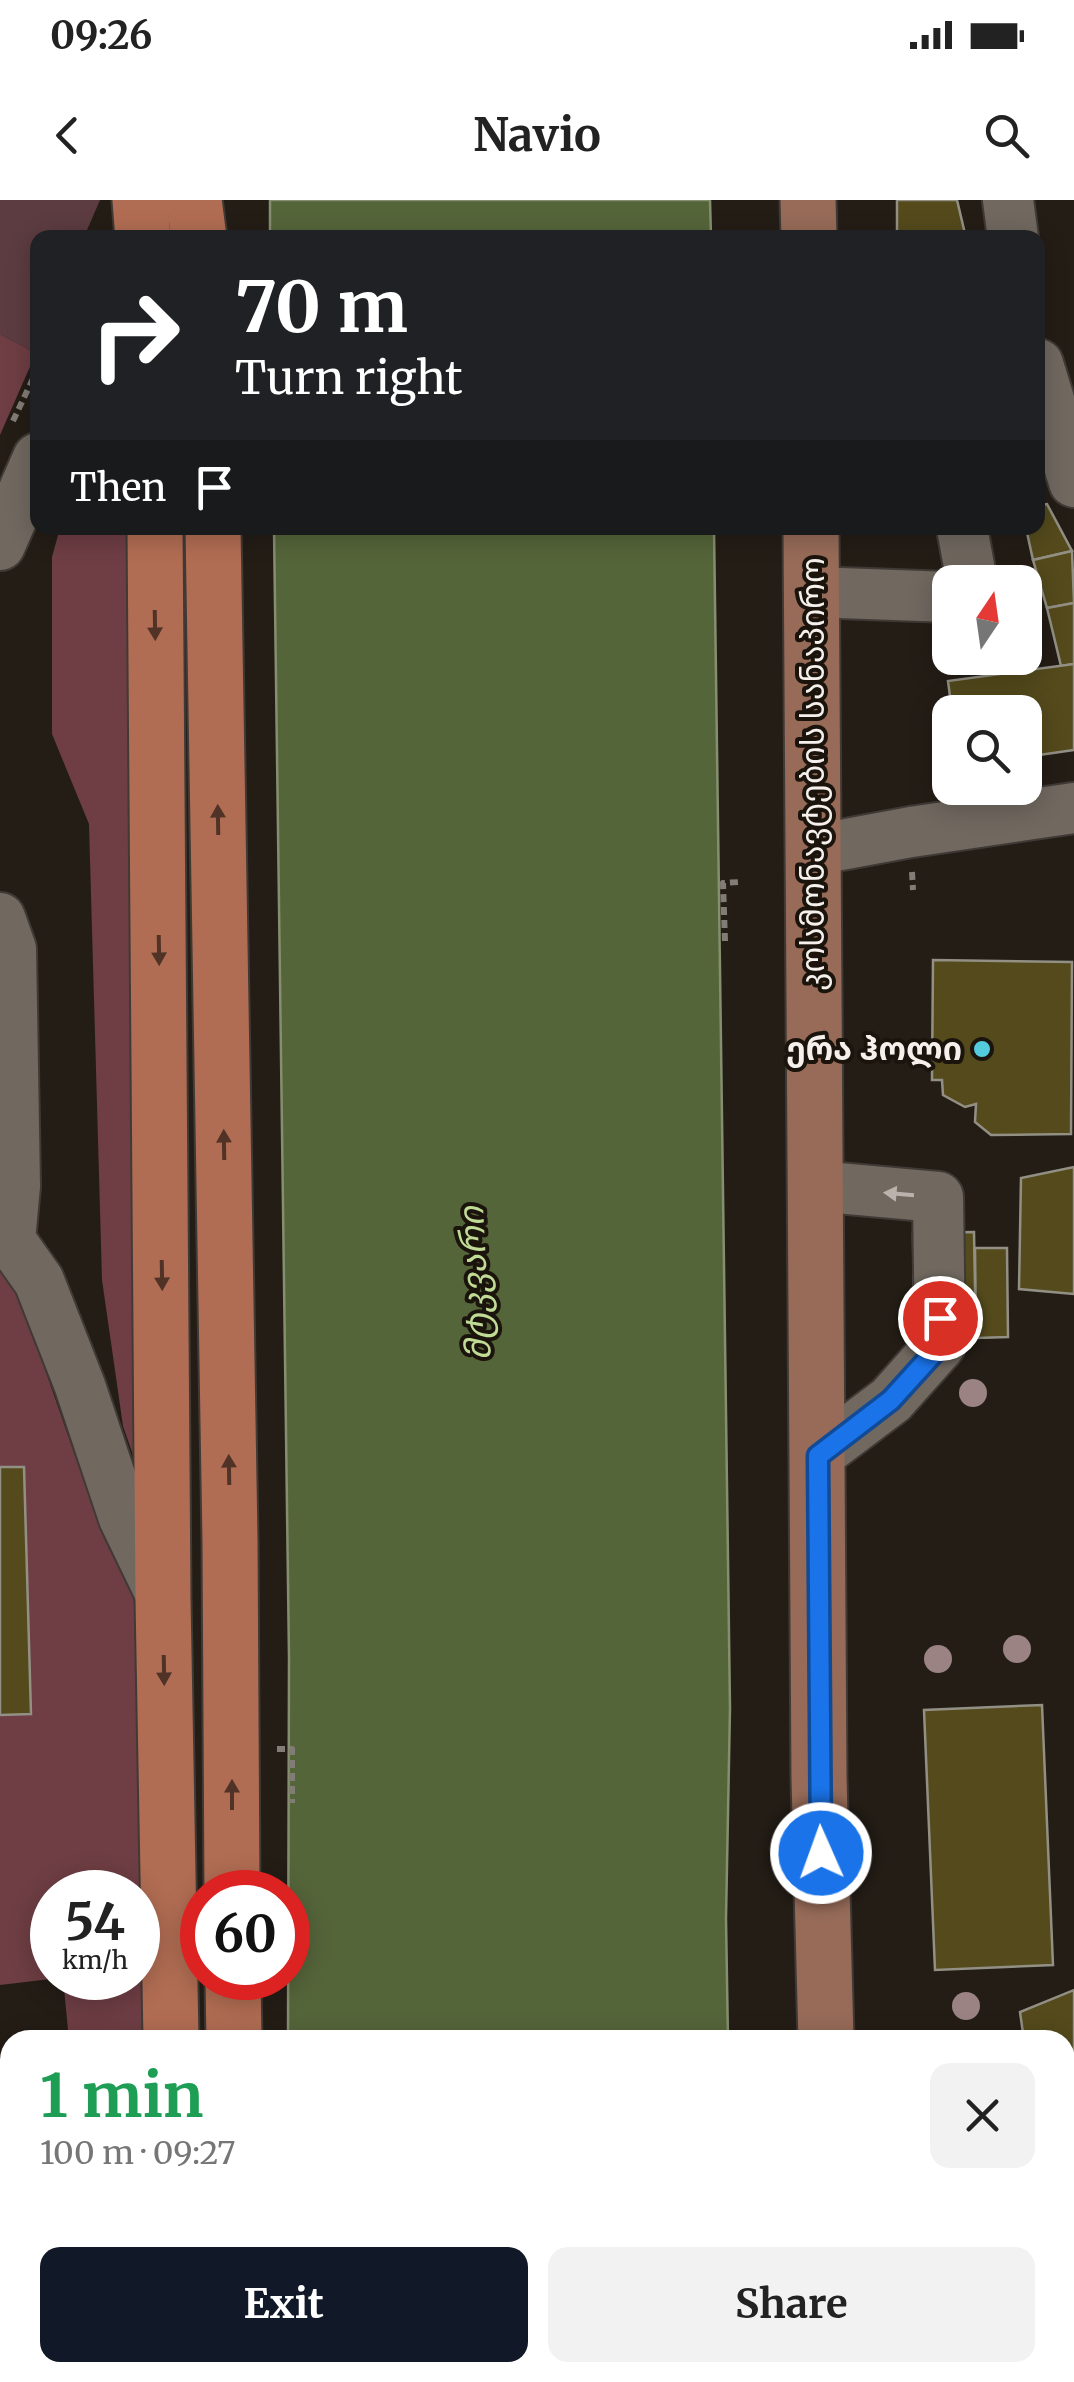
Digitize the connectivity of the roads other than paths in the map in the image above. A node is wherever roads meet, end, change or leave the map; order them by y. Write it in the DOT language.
graph roads {
  1 [pos="216,200"];
  2 [pos="808,200"];
  3 [pos="1008,200"];
  4 [pos="150,216"];
  5 [pos="181,230"];
  6 [pos="215,230"];
  7 [pos="809,230"];
  8 [pos="1012,230"];
  9 [pos="1045,387"];
  10 [pos="22,446"];
  11 [pos="1074,482"];
  12 [pos="154,535"];
  13 [pos="213,535"];
  14 [pos="811,535"];
  15 [pos="963,535"];
  16 [pos="0,545"];
  17 [pos="969,565"];
  18 [pos="812,592"];
  19 [pos="932,595"];
  20 [pos="1074,808"];
  21 [pos="814,850"];
  22 [pos="0,918"];
  23 [pos="815,1186"];
  24 [pos="818,1456"];
  25 [pos="162,1599"];
  26 [pos="232,1870"];
  27 [pos="233,2000"];
  28 [pos="170,2030"];
  29 [pos="234,2030"];
  30 [pos="826,2030"];
  1 -- 6 [label="main road"];
  2 -- 7 [label="main road"];
  3 -- 8 [label="street"];
  4 -- 5 [label="highway"];
  9 -- 11 [label="street"];
  10 -- 16 [label="street"];
  12 -- 25 [label="highway, one-way"];
  26 -- 13 [label="highway, one-way"];
  14 -- 18 [label="main road, კოსმონავტების სანაპირო"];
  15 -- 17 [label="street"];
  18 -- 19 [label="street"];
  18 -- 21 [label="main road, კოსმონავტების სანაპირო"];
  20 -- 21 [label="street"];
  21 -- 23 [label="main road, კოსმონავტების სანაპირო"];
  22 -- 25 [label="street"];
  23 -- 24 [label="main road, კოსმონავტების სანაპირო"];
  24 -- 23 [label="street, one-way"];
  24 -- 30 [label="main road, კოსმონავტების სანაპირო"];
  25 -- 28 [label="highway, one-way"];
  27 -- 29 [label="highway"];
}
